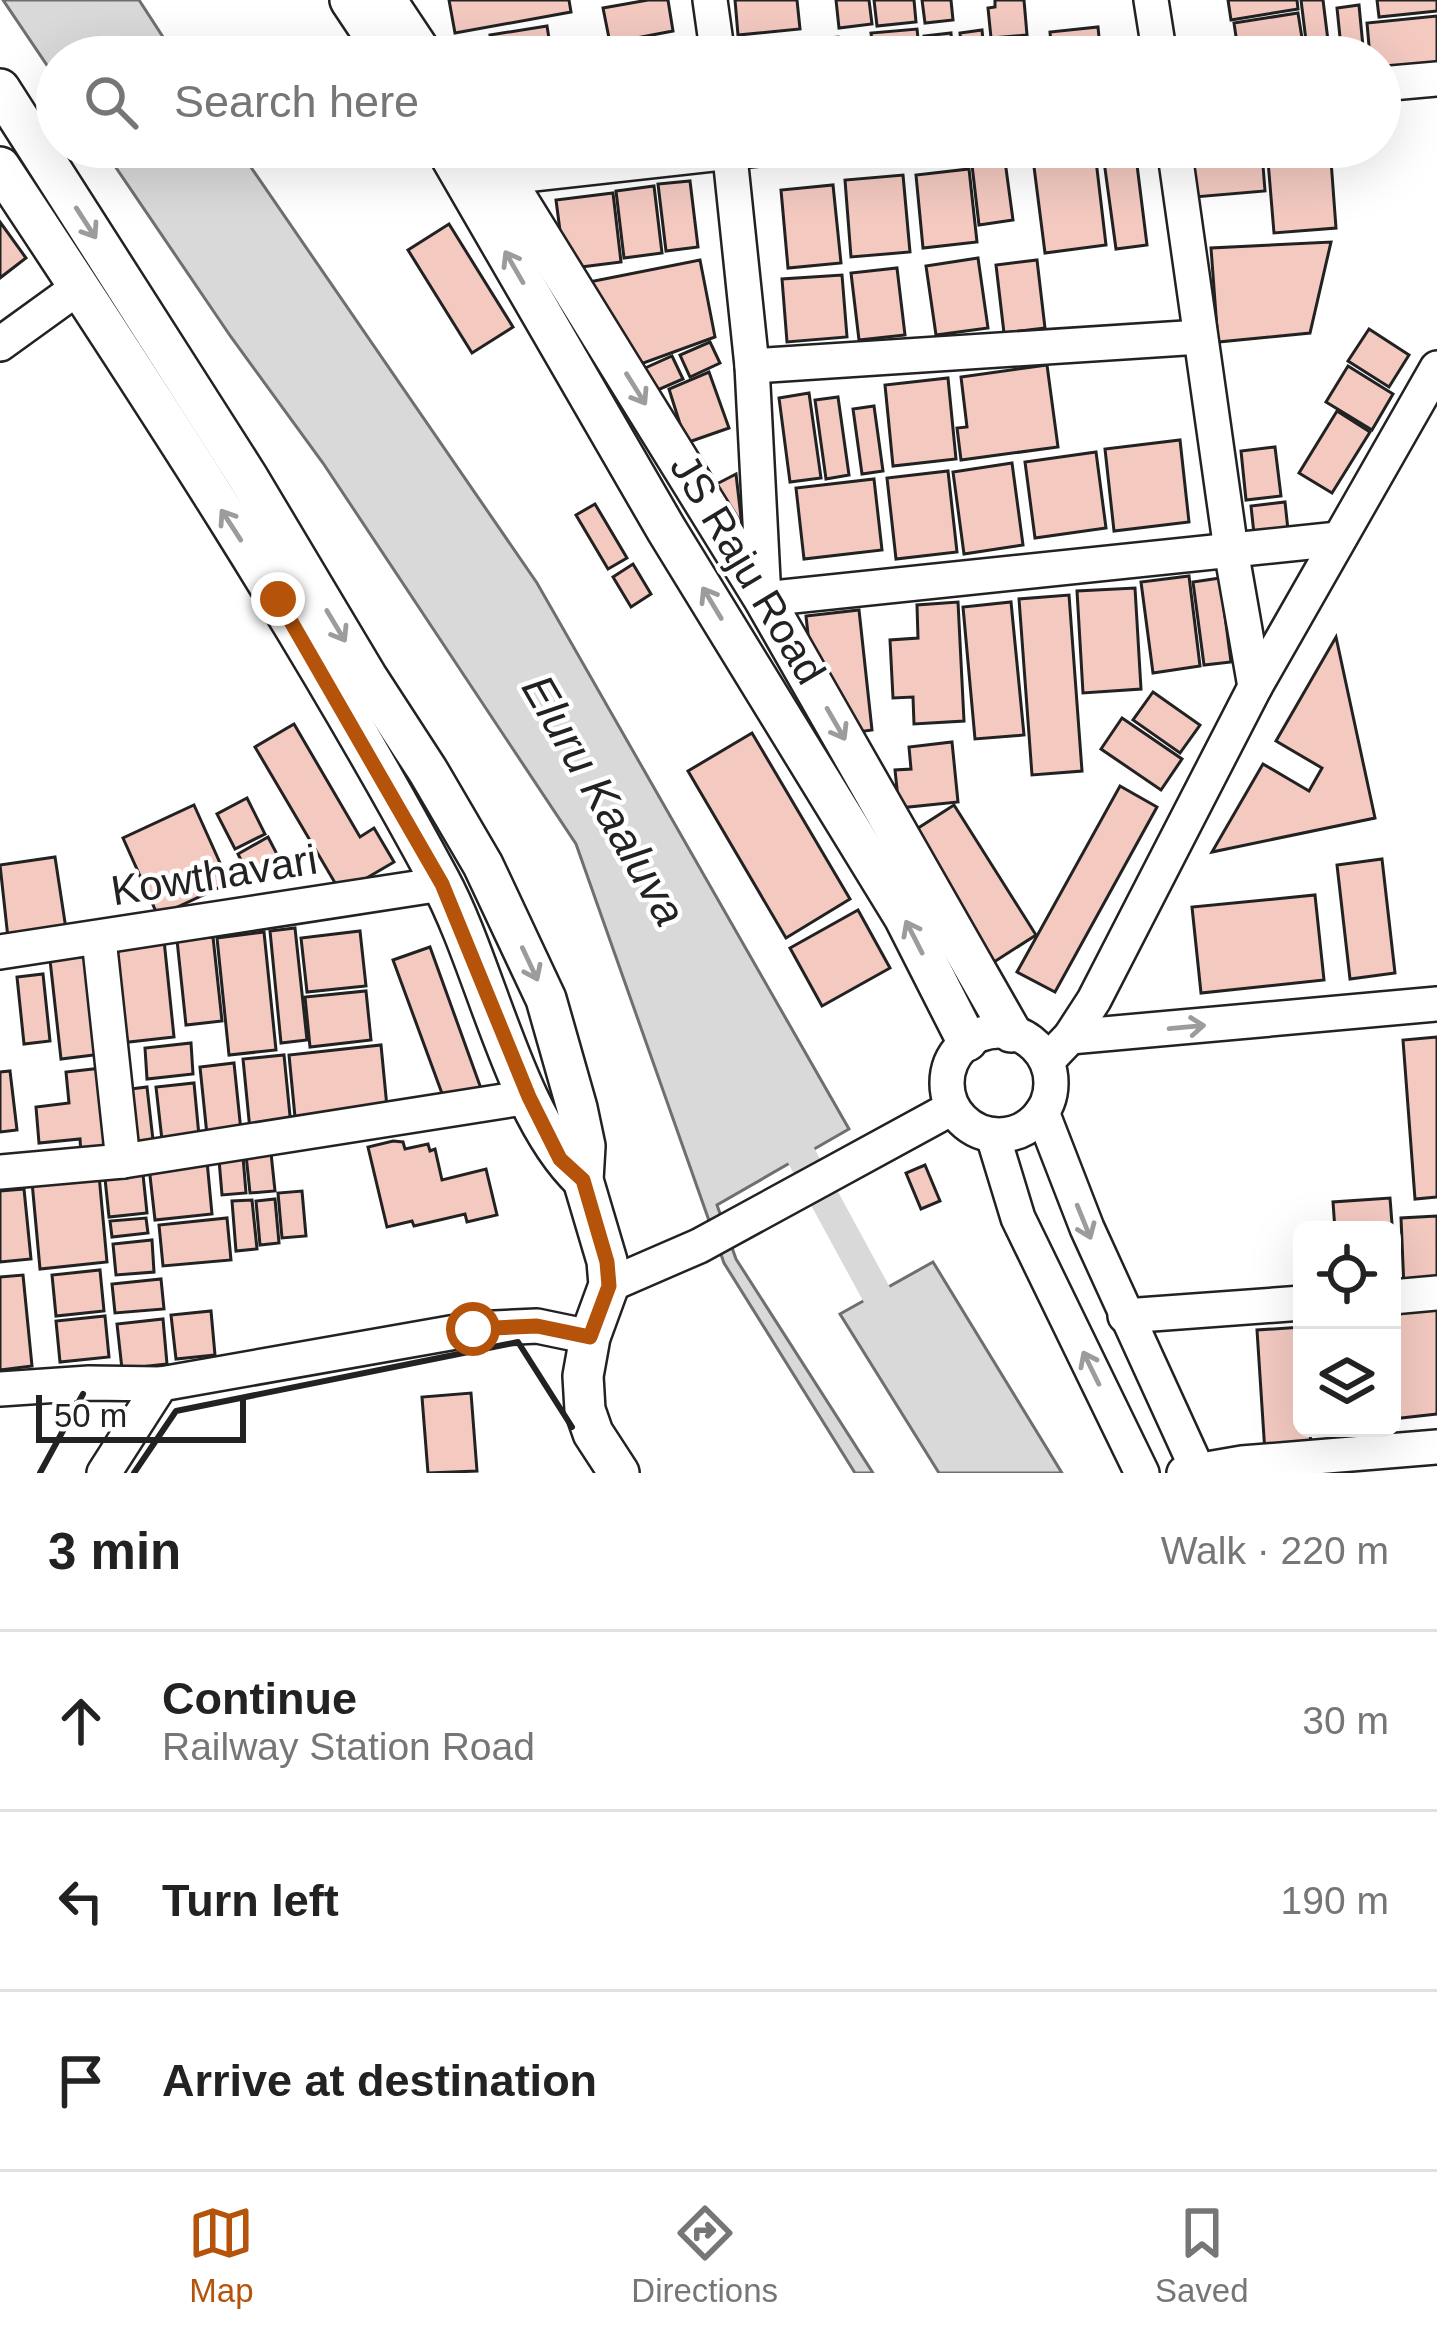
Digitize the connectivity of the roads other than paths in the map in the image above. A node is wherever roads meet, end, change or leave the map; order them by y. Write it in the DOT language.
graph roads {
  1 [pos="350,0"];
  2 [pos="386,0"];
  3 [pos="710,0"];
  4 [pos="1151,0"];
  5 [pos="374,36"];
  6 [pos="410,36"];
  7 [pos="715,36"];
  8 [pos="1157,36"];
  9 [pos="1437,79"];
  10 [pos="1401,82"];
  11 [pos="0,89"];
  12 [pos="36,145"];
  13 [pos="0,167"];
  14 [pos="50,168"];
  15 [pos="457,168"];
  16 [pos="499,168"];
  17 [pos="732,168"];
  18 [pos="1177,168"];
  19 [pos="79,287"];
  20 [pos="1200,337"];
  21 [pos="0,344"];
  22 [pos="752,366"];
  23 [pos="1437,368"];
  24 [pos="1338,539"];
  25 [pos="1231,550"];
  26 [pos="764,599"];
  27 [pos="1255,687"];
  28 [pos="442,884"];
  29 [pos="99,939"];
  30 [pos="0,952"];
  31 [pos="1437,1004"];
  32 [pos="1011,1032"];
  33 [pos="967,1041"];
  34 [pos="1059,1049"];
  35 [pos="529,1097"];
  36 [pos="952,1108"];
  37 [pos="1042,1112"];
  38 [pos="993,1136"];
  39 [pos="123,1161"];
  40 [pos="0,1172"];
  41 [pos="583,1180"];
  42 [pos="609,1286"];
  43 [pos="1437,1294"];
  44 [pos="1401,1296"];
  45 [pos="1293,1304"];
  46 [pos="1125,1316"];
  47 [pos="590,1337"];
  48 [pos="161,1384"];
  49 [pos="0,1389"];
  50 [pos="1437,1447"];
  51 [pos="1194,1472"];
  52 [pos="104,1473"];
  53 [pos="619,1473"];
  54 [pos="1142,1473"];
  1 -- 5 [label="main road"];
  2 -- 6 [label="main road"];
  3 -- 7 [label="street"];
  4 -- 8 [label="street"];
  9 -- 10 [label="street"];
  11 -- 12 [label="main road, one-way"];
  13 -- 19 [label="main road"];
  14 -- 41 [label="main road, one-way"];
  33 -- 15 [label="main road, JS Raju Road, one-way"];
  16 -- 26 [label="main road, JS Raju Road, one-way"];
  17 -- 22 [label="street"];
  18 -- 20 [label="street"];
  19 -- 21 [label="street"];
  28 -- 19 [label="main road, one-way"];
  20 -- 22 [label="street"];
  20 -- 25 [label="street"];
  22 -- 26 [label="street"];
  23 -- 24 [label="street"];
  24 -- 25 [label="street"];
  24 -- 27 [label="street"];
  25 -- 26 [label="street"];
  25 -- 27 [label="street"];
  26 -- 32 [label="main road, JS Raju Road, one-way"];
  27 -- 34 [label="street"];
  28 -- 29 [label="street, Kowthavari"];
  28 -- 35 [label="main road"];
  29 -- 30 [label="street, Kowthavari"];
  29 -- 39 [label="street"];
  34 -- 31 [label="street, one-way"];
  32 -- 33 [label="street"];
  32 -- 34 [label="street"];
  33 -- 36 [label="street"];
  34 -- 37 [label="street"];
  35 -- 39 [label="street"];
  35 -- 41 [label="main road"];
  36 -- 38 [label="street"];
  36 -- 42 [label="street"];
  37 -- 38 [label="street"];
  37 -- 46 [label="street, one-way"];
  54 -- 38 [label="street, one-way"];
  39 -- 40 [label="street"];
  41 -- 42 [label="main road"];
  42 -- 47 [label="main road"];
  43 -- 44 [label="street"];
  45 -- 46 [label="street"];
  46 -- 51 [label="street"];
  47 -- 48 [label="street"];
  47 -- 53 [label="main road"];
  48 -- 49 [label="street"];
  48 -- 52 [label="street"];
  50 -- 51 [label="street"];
}
